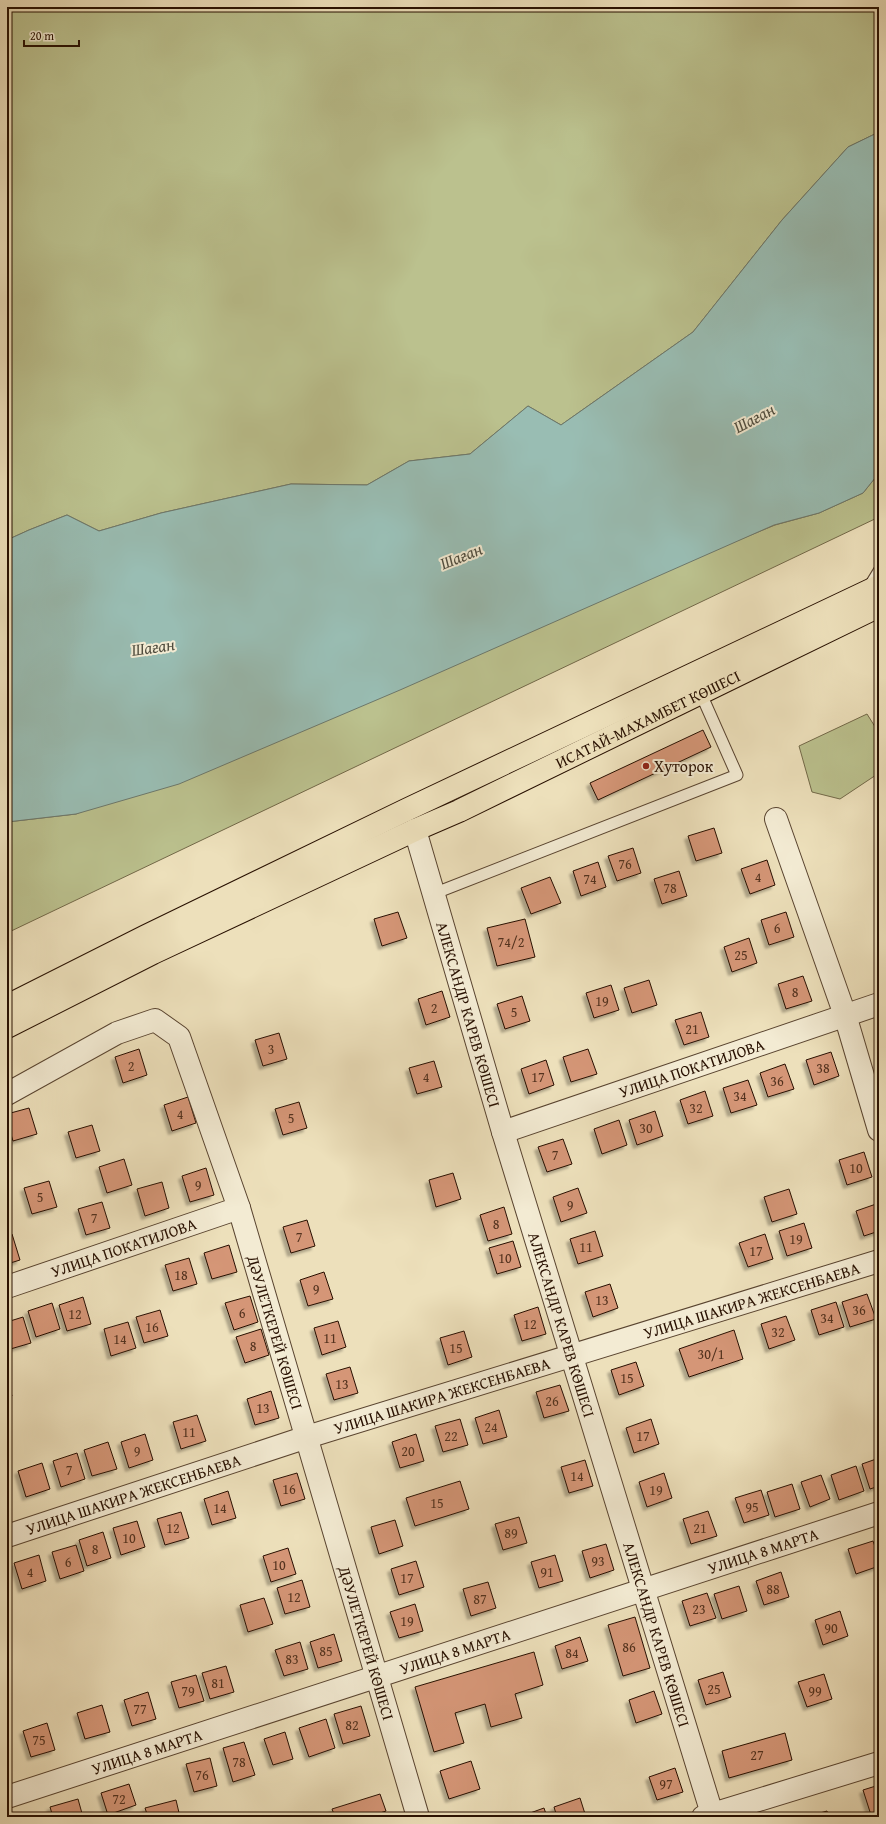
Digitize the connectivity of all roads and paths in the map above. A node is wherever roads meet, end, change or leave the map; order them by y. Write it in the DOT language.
graph roads {
  1 [pos="879,570"];
  2 [pos="875,594"];
  3 [pos="700,694"];
  4 [pos="406,810"];
  5 [pos="776,819"];
  6 [pos="415,830"];
  7 [pos="433,894"];
  8 [pos="879,1004"];
  9 [pos="7,1006"];
  10 [pos="845,1015"];
  11 [pos="7,1027"];
  12 [pos="7,1094"];
  13 [pos="879,1130"];
  14 [pos="503,1132"];
  15 [pos="239,1208"];
  16 [pos="879,1261"];
  17 [pos="7,1287"];
  18 [pos="571,1357"];
  19 [pos="307,1437"];
  20 [pos="879,1513"];
  21 [pos="7,1536"];
  22 [pos="644,1590"];
  23 [pos="378,1676"];
  24 [pos="879,1763"];
  25 [pos="7,1797"];
  26 [pos="709,1816"];
  27 [pos="418,1817"];
  1 -- 2 [label="lane"];
  2 -- 3 [label="main road, ИСАТАЙ-МАХАМБЕТ КӨШЕСІ"];
  2 -- 4 [label="main road"];
  3 -- 6 [label="main road, ИСАТАЙ-МАХАМБЕТ КӨШЕСІ"];
  3 -- 7 [label="lane"];
  4 -- 6 [label="main road"];
  4 -- 9 [label="main road"];
  5 -- 10 [label="street"];
  6 -- 7 [label="street, АЛЕКСАНДР КАРЕВ КӨШЕСІ"];
  6 -- 11 [label="main road, ИСАТАЙ-МАХАМБЕТ КӨШЕСІ"];
  7 -- 14 [label="street, АЛЕКСАНДР КАРЕВ КӨШЕСІ"];
  8 -- 10 [label="street, УЛИЦА ПОКАТИЛОВА"];
  10 -- 13 [label="street"];
  10 -- 14 [label="street, УЛИЦА ПОКАТИЛОВА"];
  12 -- 15 [label="street, ДӘУЛЕТКЕРЕЙ КӨШЕСІ"];
  14 -- 18 [label="street, АЛЕКСАНДР КАРЕВ КӨШЕСІ"];
  15 -- 17 [label="street, УЛИЦА ПОКАТИЛОВА"];
  15 -- 19 [label="street, ДӘУЛЕТКЕРЕЙ КӨШЕСІ"];
  16 -- 18 [label="street, УЛИЦА ШАКИРА ЖЕКСЕНБАЕВА"];
  18 -- 19 [label="street, УЛИЦА ШАКИРА ЖЕКСЕНБАЕВА"];
  18 -- 22 [label="street, АЛЕКСАНДР КАРЕВ КӨШЕСІ"];
  19 -- 21 [label="street, УЛИЦА ШАКИРА ЖЕКСЕНБАЕВА"];
  19 -- 23 [label="street, ДӘУЛЕТКЕРЕЙ КӨШЕСІ"];
  20 -- 22 [label="street, УЛИЦА 8 МАРТА"];
  22 -- 23 [label="street, УЛИЦА 8 МАРТА"];
  22 -- 26 [label="street, АЛЕКСАНДР КАРЕВ КӨШЕСІ"];
  23 -- 25 [label="street, УЛИЦА 8 МАРТА"];
  23 -- 27 [label="street, ДӘУЛЕТКЕРЕЙ КӨШЕСІ"];
  24 -- 26 [label="street"];
}
